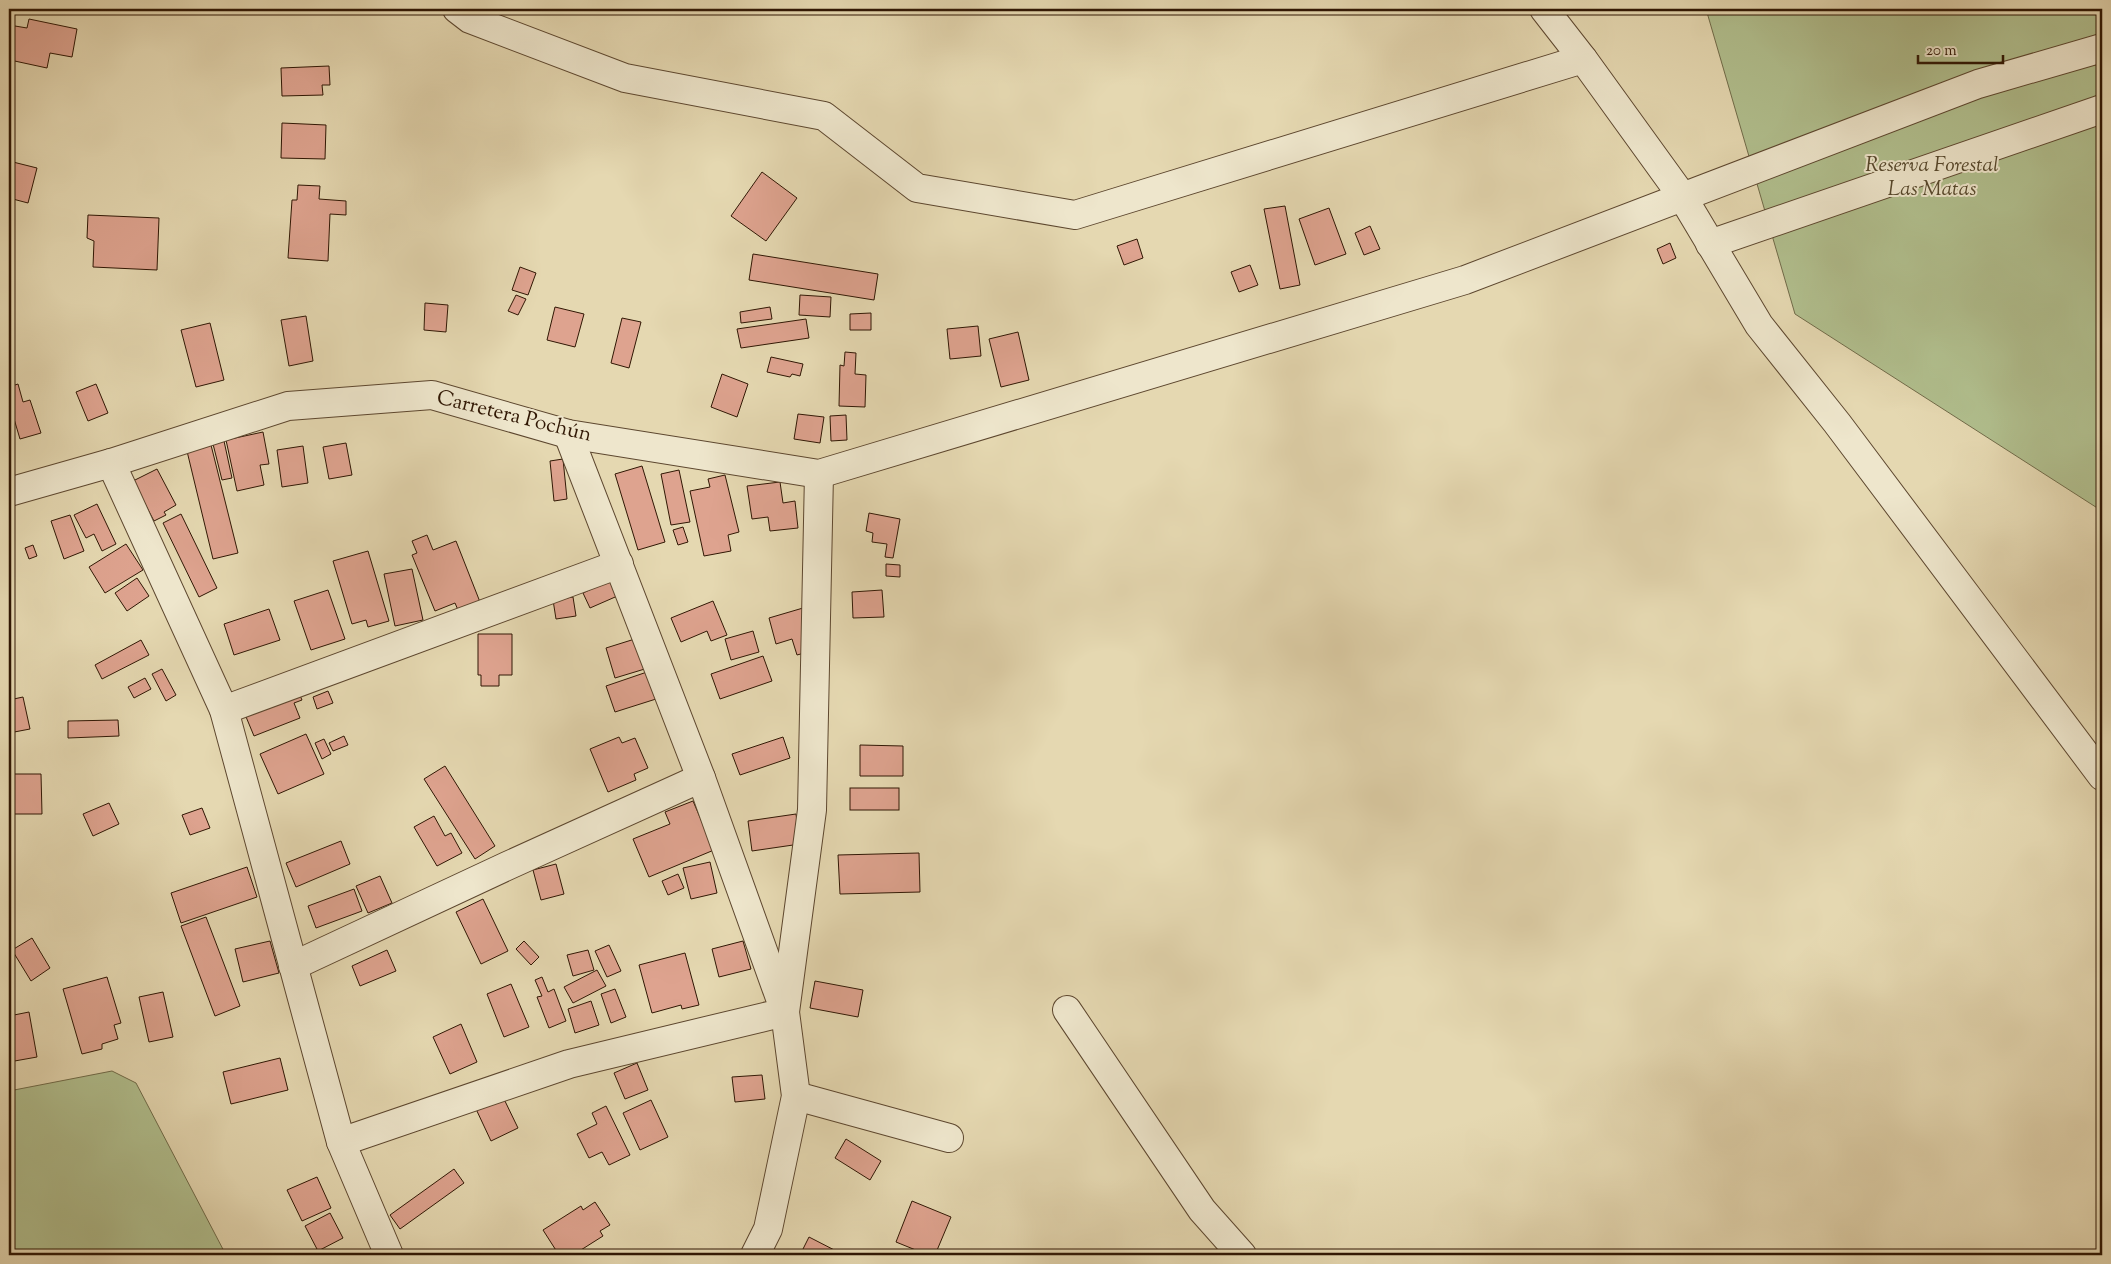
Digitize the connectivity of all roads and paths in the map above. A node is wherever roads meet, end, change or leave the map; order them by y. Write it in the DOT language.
graph roads {
  1 [pos="457,9"];
  2 [pos="1544,9"];
  3 [pos="2102,48"];
  4 [pos="1583,58"];
  5 [pos="2102,109"];
  6 [pos="1682,196"];
  7 [pos="1710,244"];
  8 [pos="568,434"];
  9 [pos="111,463"];
  10 [pos="819,474"];
  11 [pos="9,492"];
  12 [pos="619,564"];
  13 [pos="224,710"];
  14 [pos="2102,776"];
  15 [pos="702,778"];
  16 [pos="293,966"];
  17 [pos="1067,1010"];
  18 [pos="785,1012"];
  19 [pos="796,1096"];
  20 [pos="949,1138"];
  21 [pos="341,1142"];
  22 [pos="389,1255"];
  23 [pos="755,1255"];
  24 [pos="1242,1255"];
  1 -- 4 [label="street"];
  2 -- 4 [label="street"];
  3 -- 6 [label="street"];
  4 -- 6 [label="street"];
  5 -- 7 [label="street"];
  6 -- 7 [label="street"];
  6 -- 10 [label="street"];
  7 -- 14 [label="street"];
  8 -- 9 [label="street, Carretera Pochún"];
  8 -- 10 [label="street, Carretera Pochún"];
  8 -- 12 [label="street"];
  9 -- 11 [label="street, Carretera Pochún"];
  9 -- 13 [label="street"];
  10 -- 18 [label="street"];
  12 -- 13 [label="street"];
  12 -- 15 [label="street"];
  13 -- 16 [label="street"];
  15 -- 16 [label="street"];
  15 -- 18 [label="street"];
  16 -- 21 [label="street"];
  17 -- 24 [label="street"];
  18 -- 19 [label="street"];
  18 -- 21 [label="street"];
  19 -- 20 [label="street"];
  19 -- 23 [label="street"];
  21 -- 22 [label="street"];
}
